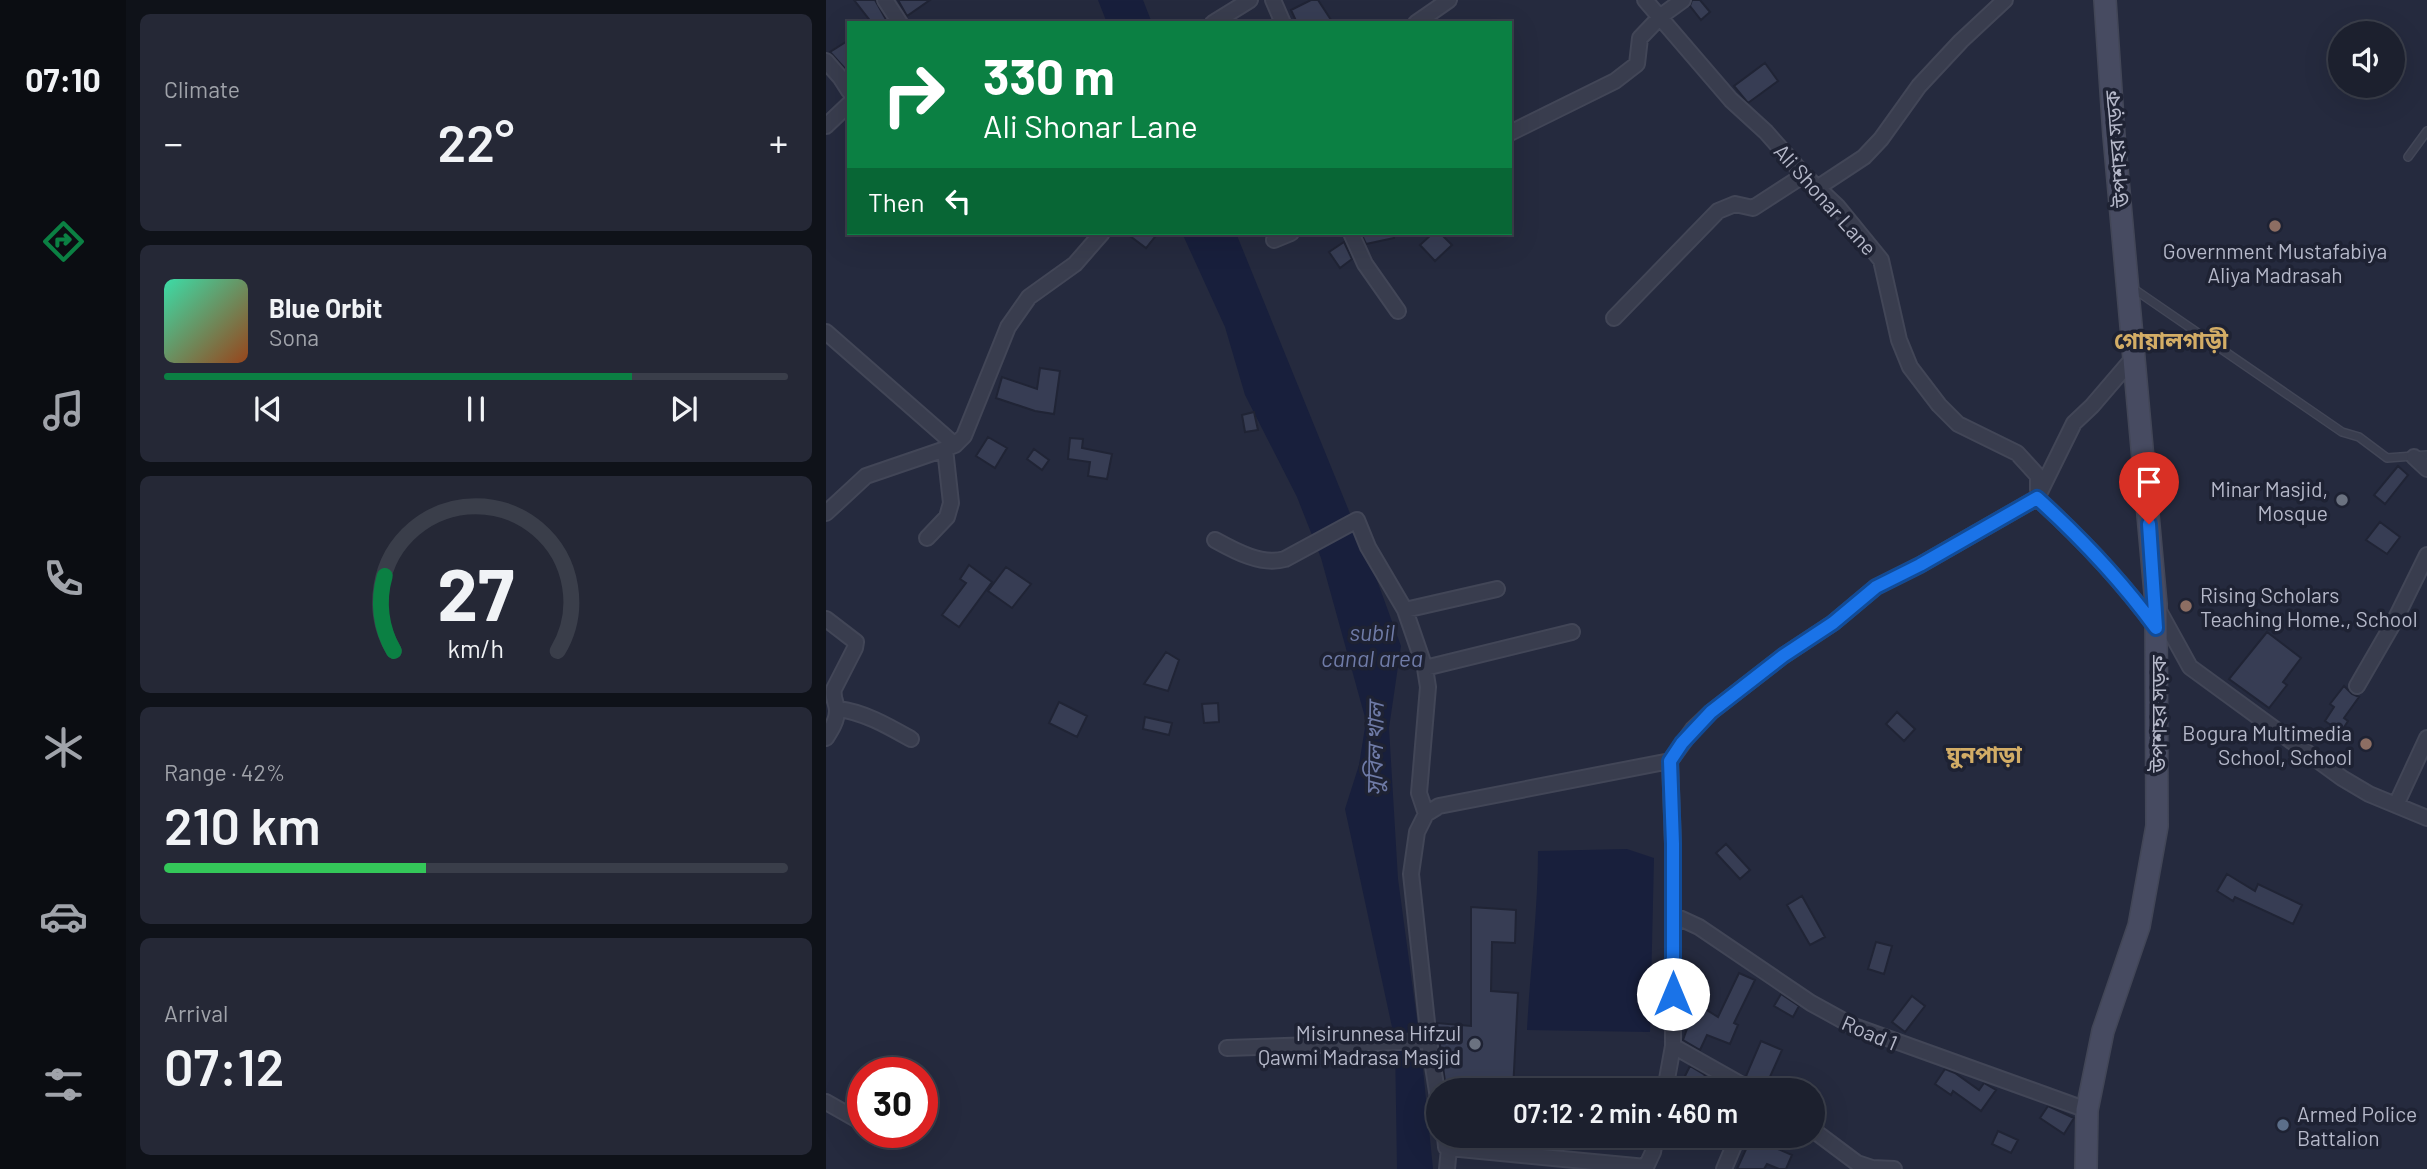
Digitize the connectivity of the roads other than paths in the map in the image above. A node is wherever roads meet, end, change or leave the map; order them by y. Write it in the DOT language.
graph roads {
  1 [pos="885,0"];
  2 [pos="1250,0"];
  3 [pos="1273,0"];
  4 [pos="1449,0"];
  5 [pos="1645,0"];
  6 [pos="1683,0"];
  7 [pos="2005,0"];
  8 [pos="2105,0"];
  9 [pos="1661,16"];
  10 [pos="899,21"];
  11 [pos="1216,21"];
  12 [pos="1282,21"];
  13 [pos="1419,21"];
  14 [pos="826,61"];
  15 [pos="847,88"];
  16 [pos="847,106"];
  17 [pos="826,126"];
  18 [pos="2427,131"];
  19 [pos="1512,132"];
  20 [pos="2408,157"];
  21 [pos="1804,175"];
  22 [pos="1817,188"];
  23 [pos="1100,235"];
  24 [pos="1286,235"];
  25 [pos="1352,235"];
  26 [pos="1274,240"];
  27 [pos="2127,285"];
  28 [pos="1398,312"];
  29 [pos="1614,318"];
  30 [pos="826,332"];
  31 [pos="2134,356"];
  32 [pos="950,447"];
  33 [pos="2421,456"];
  34 [pos="2427,469"];
  35 [pos="2037,498"];
  36 [pos="826,513"];
  37 [pos="927,538"];
  38 [pos="1215,540"];
  39 [pos="2427,555"];
  40 [pos="1497,589"];
  41 [pos="2156,604"];
  42 [pos="1405,610"];
  43 [pos="826,618"];
  44 [pos="2156,628"];
  45 [pos="1572,632"];
  46 [pos="1425,668"];
  47 [pos="2357,686"];
  48 [pos="838,709"];
  49 [pos="826,738"];
  50 [pos="2427,738"];
  51 [pos="911,739"];
  52 [pos="1670,761"];
  53 [pos="2396,805"];
  54 [pos="1426,814"];
  55 [pos="2427,818"];
  56 [pos="1673,915"];
  57 [pos="1429,1041"];
  58 [pos="1673,1046"];
  59 [pos="1227,1048"];
  60 [pos="1435,1078"];
  61 [pos="1667,1078"];
  62 [pos="1730,1078"];
  63 [pos="826,1102"];
  64 [pos="2087,1110"];
  65 [pos="847,1114"];
  66 [pos="1825,1139"];
  67 [pos="1447,1148"];
  68 [pos="1490,1148"];
  69 [pos="1654,1148"];
  70 [pos="1733,1148"];
  71 [pos="1626,1167"];
  72 [pos="1447,1169"];
  73 [pos="1724,1169"];
  74 [pos="1894,1169"];
  75 [pos="2086,1169"];
  1 -- 10 [label="street"];
  2 -- 11 [label="street"];
  3 -- 12 [label="street"];
  4 -- 13 [label="street"];
  5 -- 9 [label="street, Ali Shonar Lane"];
  6 -- 9 [label="street"];
  7 -- 22 [label="street"];
  8 -- 27 [label="main road, উপশহর সড়ক"];
  9 -- 19 [label="street"];
  9 -- 21 [label="street, Ali Shonar Lane"];
  14 -- 15 [label="street"];
  16 -- 17 [label="street"];
  18 -- 20 [label="lane"];
  21 -- 22 [label="street, Ali Shonar Lane"];
  21 -- 29 [label="street"];
  22 -- 35 [label="street, Ali Shonar Lane"];
  23 -- 32 [label="street"];
  24 -- 26 [label="street"];
  25 -- 28 [label="street"];
  27 -- 31 [label="main road, উপশহর সড়ক"];
  27 -- 33 [label="lane"];
  30 -- 32 [label="street"];
  31 -- 35 [label="street"];
  31 -- 41 [label="main road, উপশহর সড়ক"];
  32 -- 36 [label="street"];
  32 -- 37 [label="street"];
  33 -- 34 [label="street"];
  35 -- 44 [label="street"];
  35 -- 52 [label="street"];
  38 -- 42 [label="street"];
  39 -- 47 [label="street"];
  40 -- 42 [label="street"];
  41 -- 44 [label="main road, উপশহর সড়ক"];
  41 -- 53 [label="street"];
  42 -- 46 [label="street"];
  43 -- 48 [label="street"];
  44 -- 64 [label="main road, উপশহর সড়ক"];
  45 -- 46 [label="street"];
  46 -- 54 [label="street"];
  48 -- 49 [label="street"];
  48 -- 51 [label="street"];
  50 -- 53 [label="street"];
  52 -- 54 [label="street"];
  52 -- 56 [label="street"];
  53 -- 55 [label="street"];
  54 -- 57 [label="street"];
  56 -- 58 [label="street"];
  56 -- 64 [label="street, Road 1"];
  57 -- 59 [label="street"];
  57 -- 60 [label="street"];
  58 -- 61 [label="street"];
  58 -- 62 [label="street"];
  63 -- 65 [label="street"];
  64 -- 75 [label="main road, উপশহর সড়ক"];
  66 -- 74 [label="street"];
  67 -- 72 [label="street"];
  68 -- 71 [label="street"];
  69 -- 71 [label="street"];
  70 -- 73 [label="street"];
}
